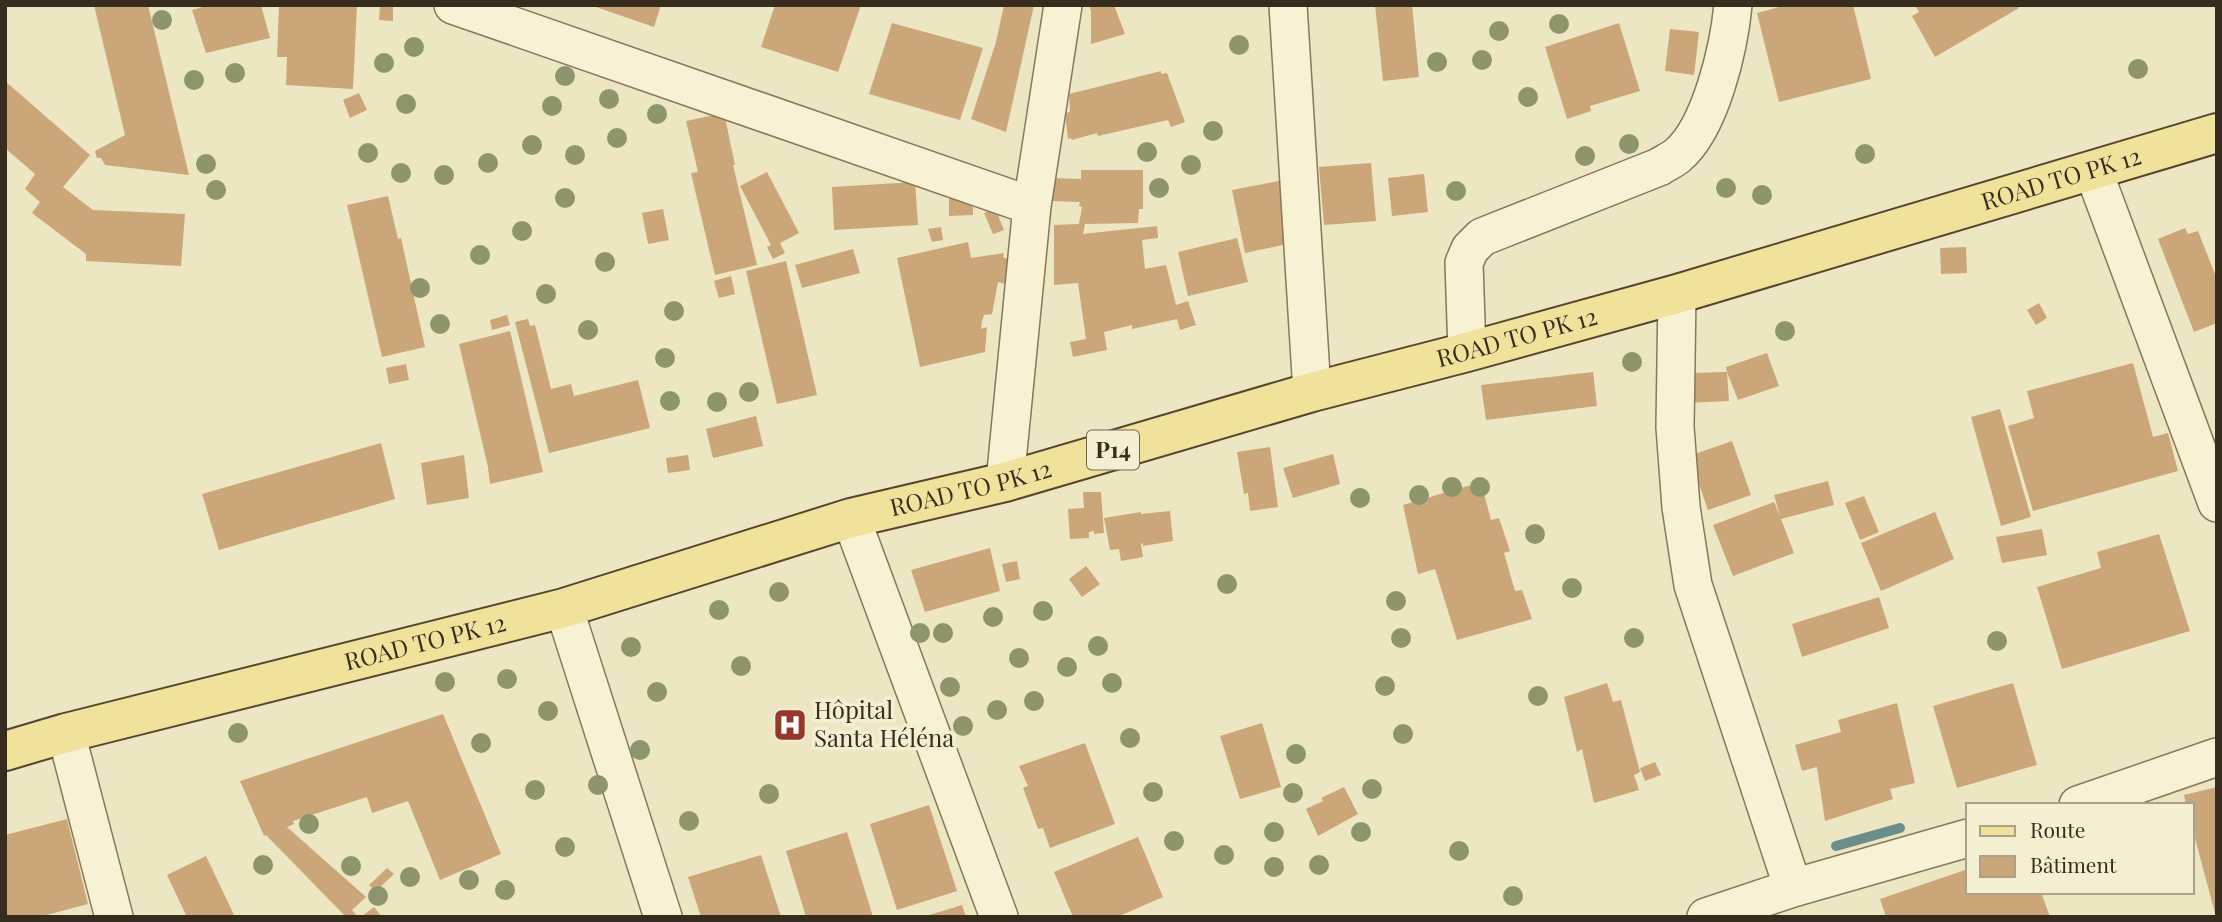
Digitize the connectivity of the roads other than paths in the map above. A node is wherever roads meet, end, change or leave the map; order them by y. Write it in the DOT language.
graph roads {
  1 [pos="453,5"];
  2 [pos="1063,5"];
  3 [pos="1287,5"];
  4 [pos="1732,5"];
  5 [pos="2217,133"];
  6 [pos="2093,170"];
  7 [pos="1032,206"];
  8 [pos="1677,294"];
  9 [pos="1467,352"];
  10 [pos="1312,392"];
  11 [pos="1005,482"];
  12 [pos="2217,503"];
  13 [pos="851,518"];
  14 [pos="564,608"];
  15 [pos="66,733"];
  16 [pos="5,751"];
  17 [pos="2217,757"];
  18 [pos="2084,803"];
  19 [pos="1966,839"];
  20 [pos="1793,888"];
  21 [pos="114,917"];
  22 [pos="663,917"];
  23 [pos="999,917"];
  24 [pos="1706,917"];
  1 -- 7 [label="street"];
  2 -- 7 [label="street"];
  3 -- 10 [label="street"];
  4 -- 9 [label="street"];
  5 -- 6 [label="main road, ROAD TO PK 12 / P14"];
  6 -- 8 [label="main road, ROAD TO PK 12 / P14"];
  6 -- 12 [label="street"];
  7 -- 11 [label="street"];
  8 -- 9 [label="main road, ROAD TO PK 12 / P14"];
  8 -- 20 [label="street"];
  9 -- 10 [label="main road, ROAD TO PK 12 / P14"];
  10 -- 11 [label="main road, ROAD TO PK 12 / P14"];
  11 -- 13 [label="main road, ROAD TO PK 12 / P14"];
  13 -- 14 [label="main road, ROAD TO PK 12 / P14"];
  13 -- 23 [label="street"];
  14 -- 15 [label="main road, ROAD TO PK 12 / P14"];
  14 -- 22 [label="street"];
  15 -- 16 [label="main road, ROAD TO PK 12 / P14"];
  15 -- 21 [label="street"];
  17 -- 18 [label="street"];
  19 -- 20 [label="street"];
  20 -- 24 [label="street"];
}
